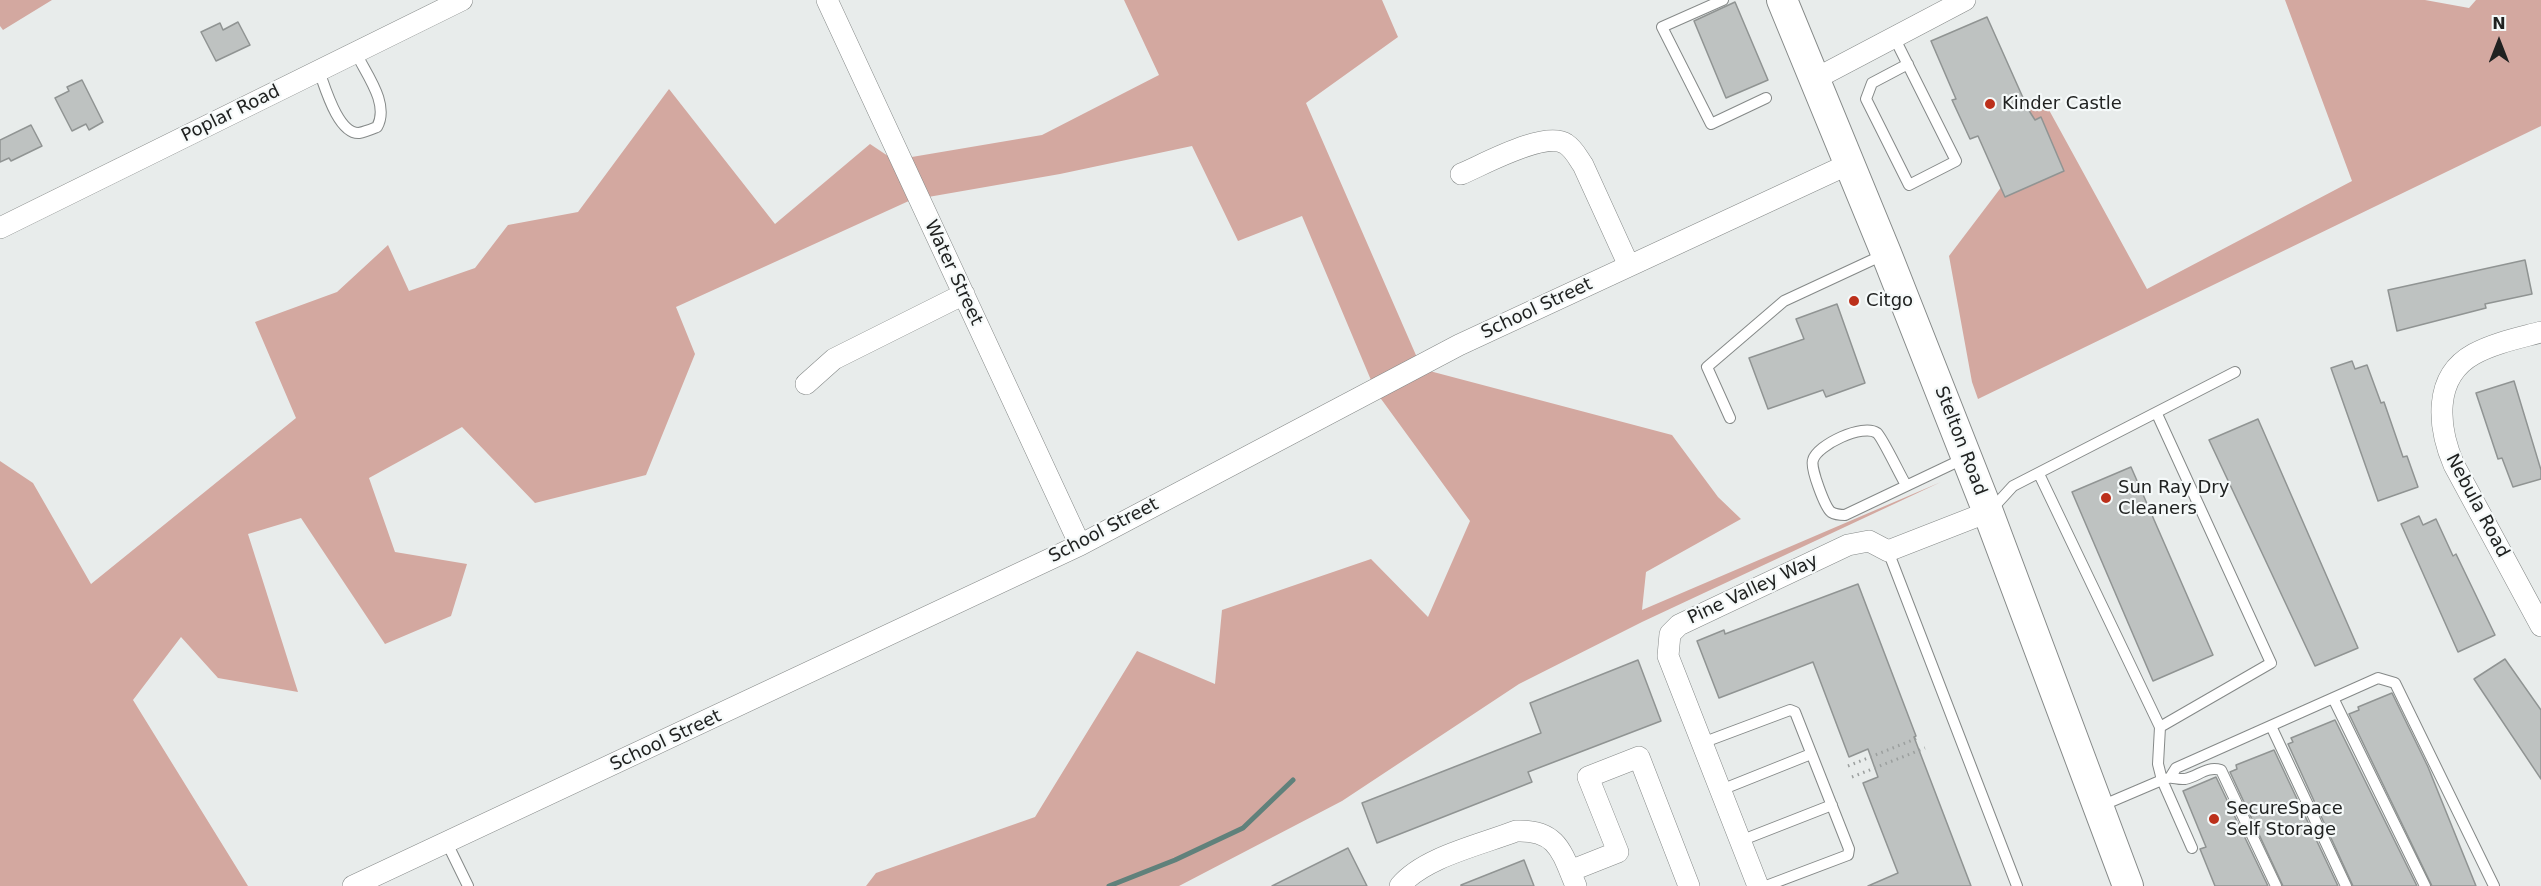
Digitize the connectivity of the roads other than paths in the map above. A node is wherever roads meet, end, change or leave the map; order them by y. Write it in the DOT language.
graph roads {
  1 [pos="462,0"];
  2 [pos="827,0"];
  3 [pos="1723,0"];
  4 [pos="1782,0"];
  5 [pos="1965,0"];
  6 [pos="1941,5"];
  7 [pos="1894,37"];
  8 [pos="356,53"];
  9 [pos="1908,64"];
  10 [pos="319,71"];
  11 [pos="1815,79"];
  12 [pos="1766,98"];
  13 [pos="1849,164"];
  14 [pos="1461,174"];
  15 [pos="0,228"];
  16 [pos="1886,253"];
  17 [pos="1629,266"];
  18 [pos="963,294"];
  19 [pos="2541,332"];
  20 [pos="2235,372"];
  21 [pos="806,384"];
  22 [pos="2157,414"];
  23 [pos="1730,418"];
  24 [pos="1966,457"];
  25 [pos="2038,474"];
  26 [pos="1906,485"];
  27 [pos="1988,512"];
  28 [pos="1080,545"];
  29 [pos="1888,551"];
  30 [pos="2541,626"];
  31 [pos="2333,698"];
  32 [pos="2271,726"];
  33 [pos="2160,727"];
  34 [pos="1702,743"];
  35 [pos="1812,754"];
  36 [pos="2166,778"];
  37 [pos="1721,790"];
  38 [pos="1832,806"];
  39 [pos="2098,808"];
  40 [pos="1740,841"];
  41 [pos="447,843"];
  42 [pos="2192,848"];
  43 [pos="1573,878"];
  44 [pos="383,880"];
  45 [pos="2126,885"];
  46 [pos="353,886"];
  47 [pos="468,886"];
  48 [pos="1400,886"];
  49 [pos="1689,886"];
  50 [pos="1758,886"];
  51 [pos="1766,886"];
  52 [pos="2017,886"];
  53 [pos="2276,886"];
  54 [pos="2346,886"];
  55 [pos="2425,886"];
  56 [pos="2494,886"];
  1 -- 8 [label="street, Poplar Road"];
  2 -- 18 [label="street, Water Street"];
  3 -- 12 [label="lane"];
  4 -- 11 [label="main road, Stelton Road"];
  5 -- 6 [label="street"];
  6 -- 7 [label="street"];
  7 -- 9 [label="lane"];
  7 -- 11 [label="street"];
  8 -- 10 [label="street, Poplar Road"];
  8 -- 10 [label="lane"];
  9 -- 9 [label="lane"];
  10 -- 15 [label="street, Poplar Road"];
  11 -- 13 [label="main road, Stelton Road"];
  13 -- 16 [label="main road, Stelton Road"];
  13 -- 17 [label="street, School Street"];
  14 -- 17 [label="street"];
  16 -- 23 [label="lane"];
  16 -- 24 [label="main road, Stelton Road"];
  17 -- 28 [label="street, School Street"];
  18 -- 21 [label="street"];
  18 -- 28 [label="street, Water Street"];
  19 -- 30 [label="street, Nebula Road"];
  20 -- 22 [label="lane"];
  22 -- 25 [label="lane"];
  22 -- 33 [label="lane"];
  24 -- 26 [label="lane"];
  24 -- 27 [label="main road, Stelton Road"];
  25 -- 27 [label="lane"];
  25 -- 33 [label="lane"];
  26 -- 26 [label="lane"];
  27 -- 29 [label="street"];
  27 -- 39 [label="main road, Stelton Road"];
  28 -- 41 [label="street, School Street"];
  29 -- 34 [label="street, Pine Valley Way"];
  29 -- 52 [label="lane"];
  31 -- 32 [label="lane"];
  31 -- 55 [label="lane"];
  31 -- 56 [label="lane"];
  32 -- 36 [label="lane"];
  32 -- 54 [label="lane"];
  33 -- 36 [label="lane"];
  34 -- 35 [label="lane"];
  34 -- 37 [label="street, Pine Valley Way"];
  35 -- 37 [label="lane"];
  35 -- 38 [label="lane"];
  36 -- 39 [label="lane"];
  36 -- 42 [label="lane"];
  36 -- 53 [label="lane"];
  37 -- 40 [label="street, Pine Valley Way"];
  38 -- 40 [label="lane"];
  38 -- 51 [label="lane"];
  39 -- 45 [label="main road, Stelton Road"];
  40 -- 50 [label="street, Pine Valley Way"];
  41 -- 44 [label="street, School Street"];
  41 -- 47 [label="lane"];
  43 -- 48 [label="street"];
  43 -- 49 [label="street"];
  44 -- 46 [label="street, School Street"];
}
